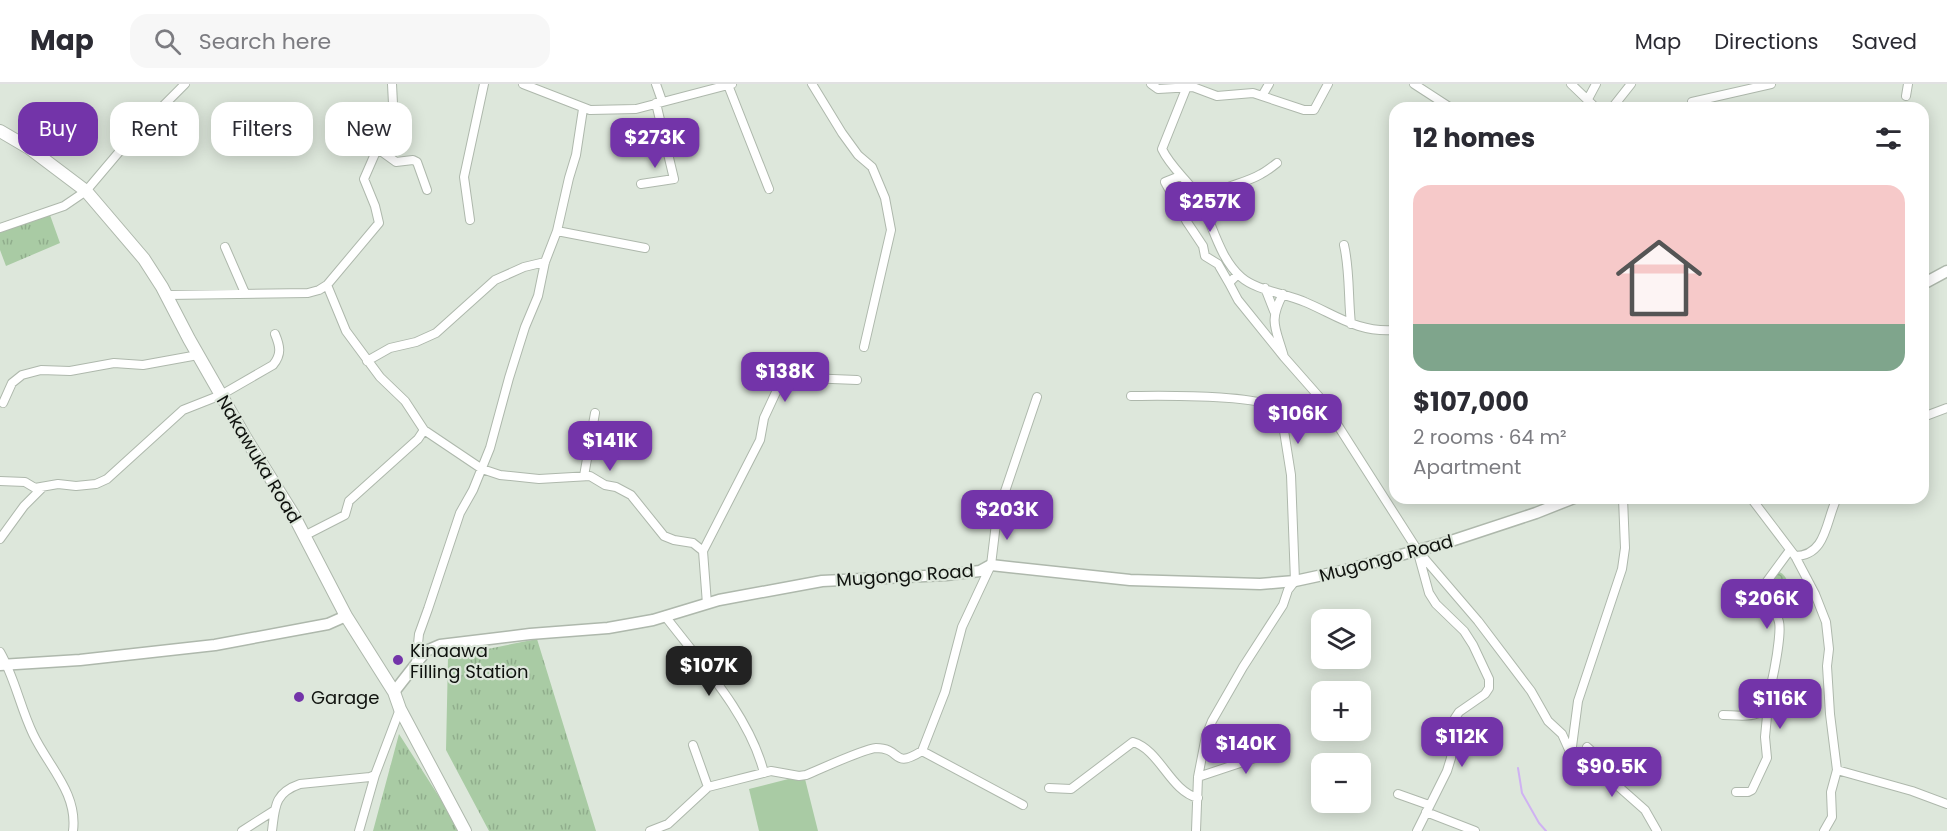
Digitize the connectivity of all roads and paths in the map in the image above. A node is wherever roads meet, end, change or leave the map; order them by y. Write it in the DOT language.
graph roads {
  1 [pos="185,84"];
  2 [pos="392,84"];
  3 [pos="484,84"];
  4 [pos="523,84"];
  5 [pos="656,84"];
  6 [pos="812,84"];
  7 [pos="1150,84"];
  8 [pos="1269,84"];
  9 [pos="1328,84"];
  10 [pos="1414,84"];
  11 [pos="1570,84"];
  12 [pos="1596,84"];
  13 [pos="1631,84"];
  14 [pos="1771,84"];
  15 [pos="1908,84"];
  16 [pos="730,85"];
  17 [pos="1186,89"];
  18 [pos="1262,96"];
  19 [pos="1906,96"];
  20 [pos="1588,99"];
  21 [pos="393,102"];
  22 [pos="659,102"];
  23 [pos="1442,102"];
  24 [pos="1591,102"];
  25 [pos="1617,102"];
  26 [pos="1692,102"];
  27 [pos="583,108"];
  28 [pos="0,131"];
  29 [pos="374,156"];
  30 [pos="388,156"];
  31 [pos="1277,163"];
  32 [pos="1180,176"];
  33 [pos="641,184"];
  34 [pos="769,189"];
  35 [pos="427,190"];
  36 [pos="86,191"];
  37 [pos="1202,205"];
  38 [pos="470,220"];
  39 [pos="0,228"];
  40 [pos="557,231"];
  41 [pos="1344,245"];
  42 [pos="225,247"];
  43 [pos="645,248"];
  44 [pos="545,262"];
  45 [pos="1947,271"];
  46 [pos="1238,274"];
  47 [pos="1929,281"];
  48 [pos="1229,283"];
  49 [pos="327,285"];
  50 [pos="1265,288"];
  51 [pos="245,293"];
  52 [pos="1283,294"];
  53 [pos="166,296"];
  54 [pos="1274,311"];
  55 [pos="1274,321"];
  56 [pos="1352,324"];
  57 [pos="1259,326"];
  58 [pos="1389,330"];
  59 [pos="275,334"];
  60 [pos="864,347"];
  61 [pos="198,355"];
  62 [pos="1284,357"];
  63 [pos="367,361"];
  64 [pos="857,380"];
  65 [pos="221,395"];
  66 [pos="1131,396"];
  67 [pos="1037,397"];
  68 [pos="3,403"];
  69 [pos="1947,408"];
  70 [pos="595,413"];
  71 [pos="1929,415"];
  72 [pos="424,430"];
  73 [pos="482,469"];
  74 [pos="584,476"];
  75 [pos="0,481"];
  76 [pos="44,486"];
  77 [pos="1558,504"];
  78 [pos="1623,504"];
  79 [pos="1755,504"];
  80 [pos="1835,504"];
  81 [pos="304,537"];
  82 [pos="0,539"];
  83 [pos="703,551"];
  84 [pos="1418,551"];
  85 [pos="1792,553"];
  86 [pos="991,565"];
  87 [pos="1295,581"];
  88 [pos="707,604"];
  89 [pos="346,616"];
  90 [pos="665,616"];
  91 [pos="0,652"];
  92 [pos="3,664"];
  93 [pos="416,664"];
  94 [pos="394,693"];
  95 [pos="400,708"];
  96 [pos="1764,709"];
  97 [pos="1723,715"];
  98 [pos="693,745"];
  99 [pos="1587,747"];
  100 [pos="1285,748"];
  101 [pos="922,751"];
  102 [pos="1837,770"];
  103 [pos="764,773"];
  104 [pos="375,775"];
  105 [pos="1198,777"];
  106 [pos="708,787"];
  107 [pos="1049,788"];
  108 [pos="1736,792"];
  109 [pos="1398,794"];
  110 [pos="1198,798"];
  111 [pos="1947,804"];
  112 [pos="1023,805"];
  113 [pos="1428,808"];
  114 [pos="275,810"];
  115 [pos="73,831"];
  116 [pos="242,831"];
  117 [pos="272,831"];
  118 [pos="359,831"];
  119 [pos="465,831"];
  120 [pos="650,831"];
  121 [pos="1196,831"];
  122 [pos="1417,831"];
  123 [pos="1475,831"];
  124 [pos="1657,831"];
  125 [pos="1824,831"];
  1 -- 36 [label="street"];
  2 -- 21 [label="street"];
  3 -- 38 [label="street"];
  4 -- 27 [label="street"];
  5 -- 22 [label="street"];
  6 -- 60 [label="street"];
  7 -- 17 [label="street"];
  8 -- 18 [label="street"];
  9 -- 18 [label="street"];
  10 -- 23 [label="street"];
  11 -- 20 [label="street"];
  12 -- 20 [label="street"];
  13 -- 25 [label="street"];
  14 -- 26 [label="street"];
  15 -- 19 [label="street"];
  16 -- 22 [label="street"];
  16 -- 34 [label="street"];
  17 -- 18 [label="street"];
  17 -- 32 [label="street"];
  20 -- 24 [label="street"];
  22 -- 27 [label="street"];
  22 -- 33 [label="street"];
  27 -- 40 [label="street"];
  28 -- 36 [label="main road, Nakawuka Road"];
  29 -- 49 [label="street"];
  30 -- 35 [label="street"];
  31 -- 37 [label="street"];
  32 -- 37 [label="street"];
  32 -- 48 [label="street"];
  36 -- 39 [label="street"];
  36 -- 53 [label="main road, Nakawuka Road"];
  37 -- 46 [label="street"];
  40 -- 43 [label="street"];
  40 -- 44 [label="street"];
  41 -- 56 [label="street"];
  42 -- 51 [label="street"];
  44 -- 63 [label="street"];
  44 -- 73 [label="street"];
  45 -- 47 [label="street"];
  46 -- 48 [label="street"];
  46 -- 50 [label="street"];
  48 -- 57 [label="street"];
  49 -- 51 [label="street"];
  49 -- 63 [label="street"];
  50 -- 52 [label="street"];
  50 -- 54 [label="street"];
  51 -- 53 [label="street"];
  52 -- 54 [label="street"];
  52 -- 56 [label="street"];
  53 -- 61 [label="main road, Nakawuka Road"];
  54 -- 55 [label="street"];
  55 -- 57 [label="street"];
  55 -- 62 [label="street"];
  56 -- 58 [label="street"];
  57 -- 62 [label="street"];
  59 -- 65 [label="street"];
  61 -- 65 [label="main road, Nakawuka Road"];
  61 -- 68 [label="street"];
  62 -- 84 [label="street"];
  63 -- 72 [label="street"];
  64 -- 83 [label="street"];
  65 -- 76 [label="street"];
  65 -- 81 [label="main road, Nakawuka Road"];
  66 -- 87 [label="street"];
  67 -- 86 [label="street"];
  69 -- 71 [label="street"];
  70 -- 74 [label="street"];
  72 -- 73 [label="street"];
  72 -- 81 [label="street"];
  73 -- 74 [label="street"];
  73 -- 93 [label="street"];
  74 -- 83 [label="street"];
  75 -- 76 [label="street"];
  76 -- 82 [label="street"];
  77 -- 84 [label="street, Mugongo Road"];
  78 -- 84 [label="street"];
  79 -- 85 [label="street"];
  80 -- 85 [label="street"];
  81 -- 89 [label="main road, Nakawuka Road"];
  83 -- 88 [label="street"];
  84 -- 87 [label="street, Mugongo Road"];
  84 -- 113 [label="street"];
  85 -- 96 [label="street"];
  85 -- 102 [label="street"];
  86 -- 87 [label="street, Mugongo Road"];
  86 -- 88 [label="street, Mugongo Road"];
  86 -- 101 [label="street"];
  87 -- 105 [label="street"];
  88 -- 90 [label="street, Mugongo Road"];
  89 -- 92 [label="street"];
  89 -- 94 [label="main road, Nakawuka Road"];
  90 -- 93 [label="street, Mugongo Road"];
  90 -- 103 [label="street"];
  91 -- 92 [label="street"];
  92 -- 115 [label="street"];
  93 -- 94 [label="street, Mugongo Road"];
  94 -- 95 [label="main road, Nakawuka Road"];
  95 -- 104 [label="street"];
  95 -- 119 [label="main road, Nakawuka Road"];
  96 -- 97 [label="street"];
  96 -- 108 [label="street"];
  98 -- 106 [label="street"];
  99 -- 124 [label="street"];
  100 -- 105 [label="street"];
  101 -- 103 [label="street"];
  101 -- 112 [label="street"];
  102 -- 111 [label="street"];
  102 -- 125 [label="street"];
  103 -- 106 [label="street"];
  104 -- 114 [label="street"];
  104 -- 118 [label="street"];
  105 -- 110 [label="street"];
  106 -- 120 [label="street"];
  107 -- 110 [label="street"];
  109 -- 113 [label="street"];
  110 -- 121 [label="street"];
  113 -- 122 [label="street"];
  113 -- 123 [label="street"];
  114 -- 116 [label="street"];
  114 -- 117 [label="street"];
}
